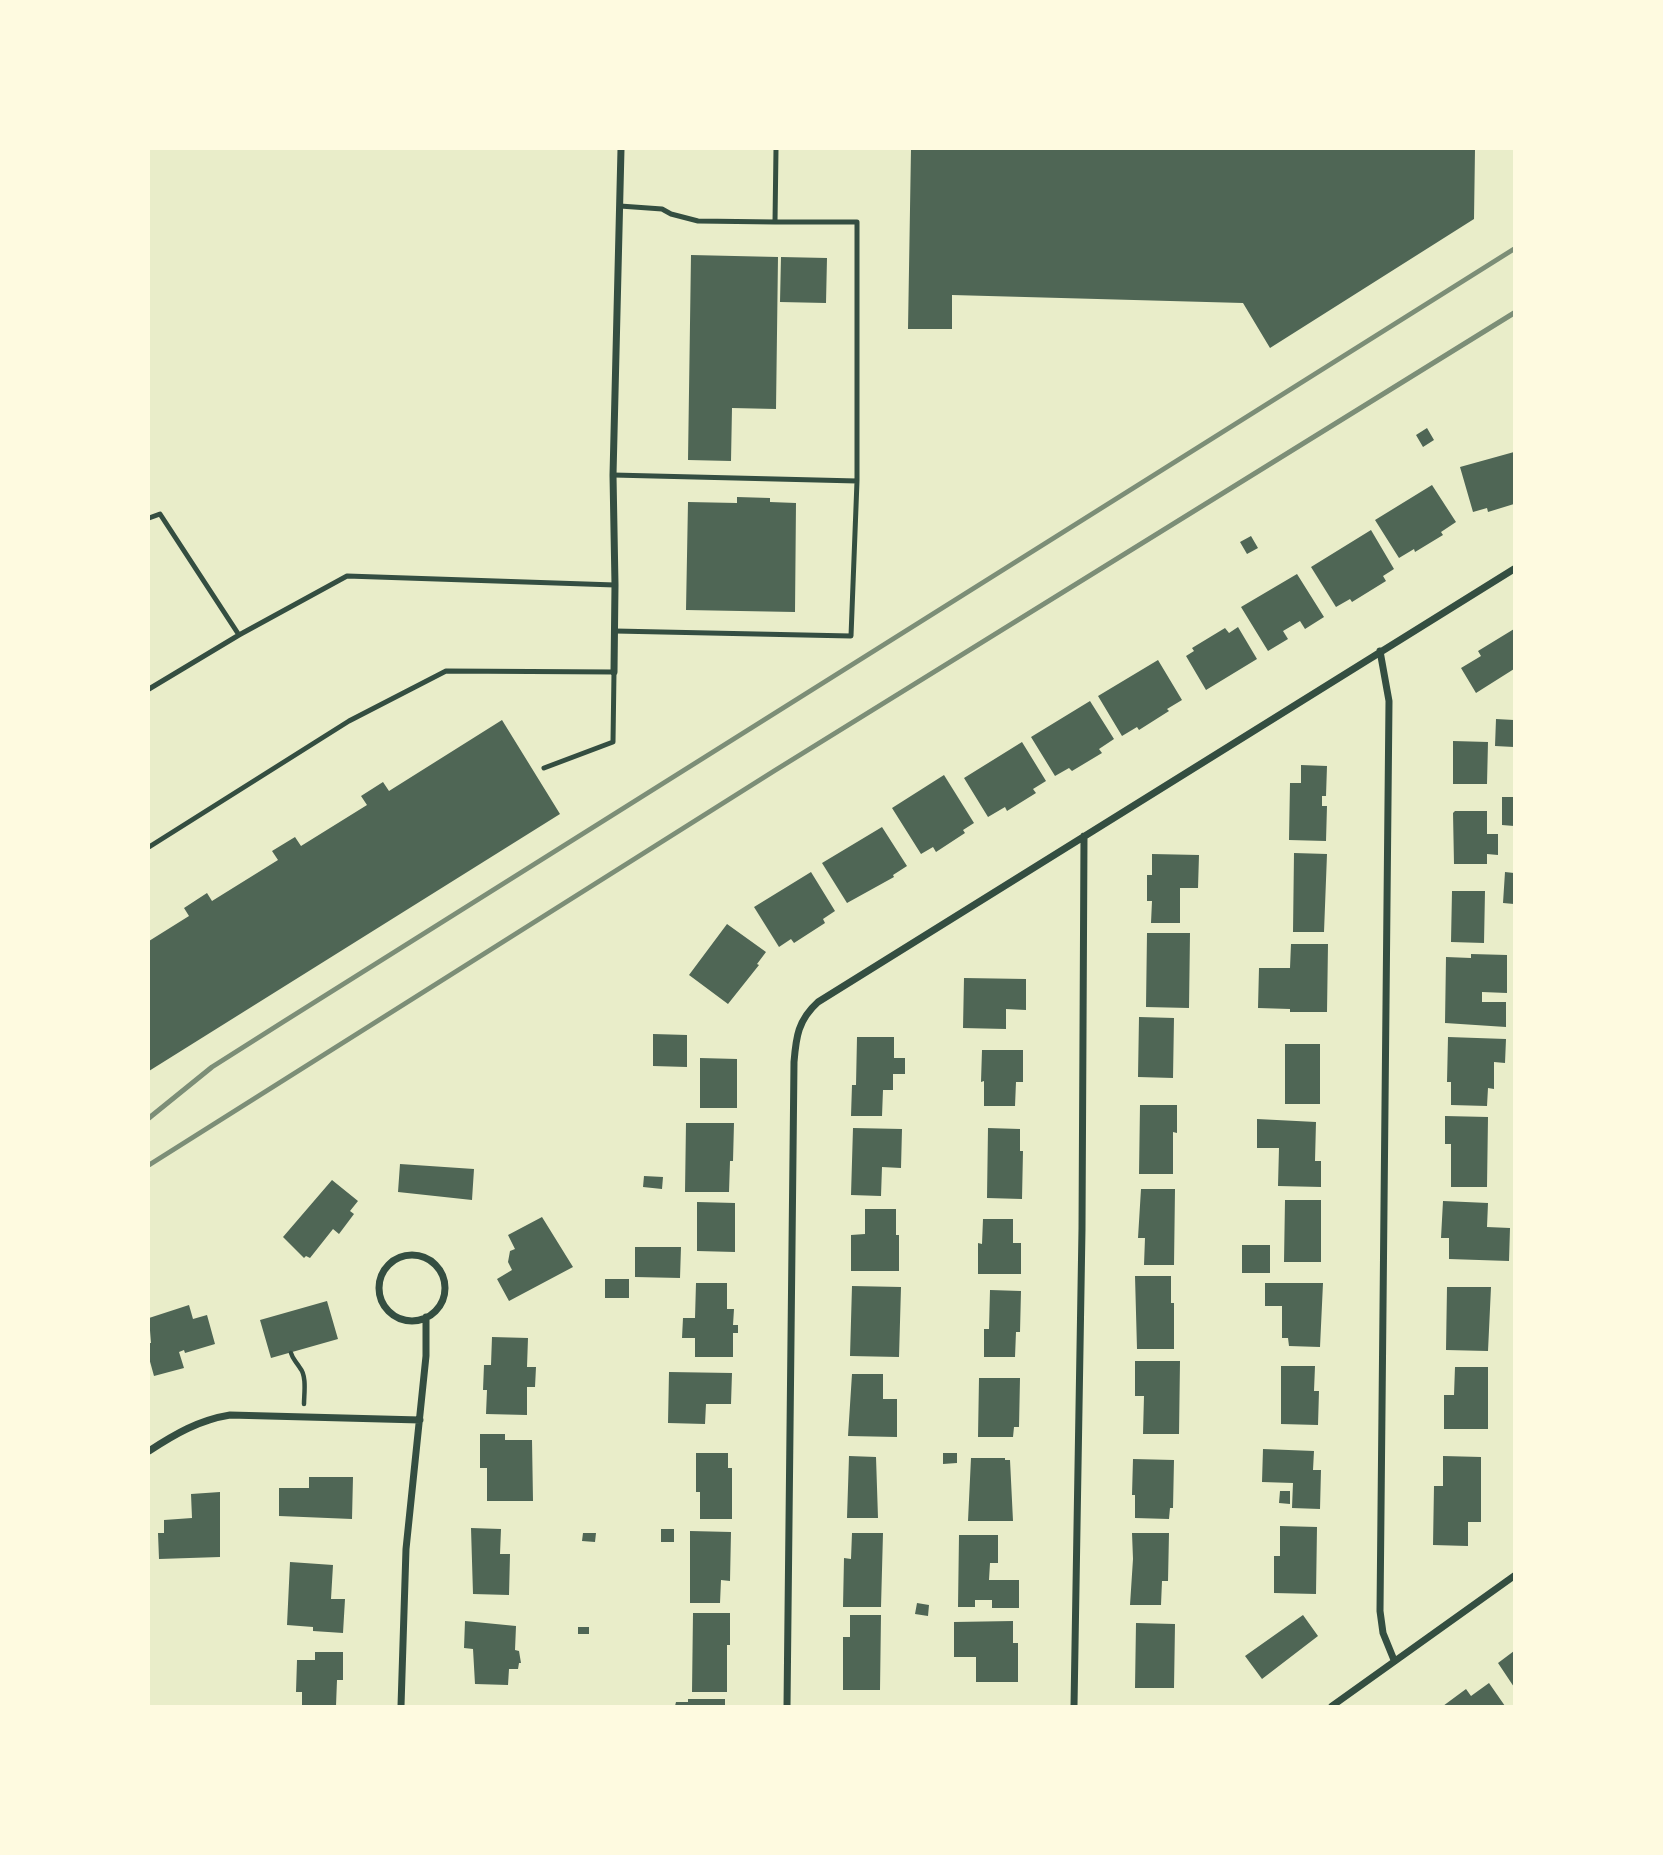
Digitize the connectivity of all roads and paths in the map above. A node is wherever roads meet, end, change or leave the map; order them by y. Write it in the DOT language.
graph roads {
  1 [pos="621,149"];
  2 [pos="776,149"];
  3 [pos="620,206"];
  4 [pos="775,222"];
  5 [pos="613,475"];
  6 [pos="857,481"];
  7 [pos="149,518"];
  8 [pos="1514,569"];
  9 [pos="615,585"];
  10 [pos="615,631"];
  11 [pos="239,635"];
  12 [pos="1380,651"];
  13 [pos="614,672"];
  14 [pos="149,689"];
  15 [pos="544,768"];
  16 [pos="1084,836"];
  17 [pos="149,847"];
  18 [pos="425,1317"];
  19 [pos="291,1353"];
  20 [pos="304,1416"];
  21 [pos="420,1420"];
  22 [pos="149,1451"];
  23 [pos="1514,1576"];
  24 [pos="1394,1660"];
  25 [pos="401,1706"];
  26 [pos="787,1706"];
  27 [pos="1074,1706"];
  28 [pos="1332,1706"];
  1 -- 3 [label="street"];
  2 -- 4 [label="lane"];
  3 -- 4 [label="lane"];
  3 -- 5 [label="street"];
  4 -- 6 [label="lane"];
  5 -- 6 [label="lane"];
  5 -- 9 [label="street"];
  6 -- 10 [label="lane"];
  7 -- 11 [label="lane"];
  8 -- 12 [label="street"];
  9 -- 10 [label="street"];
  9 -- 11 [label="lane"];
  10 -- 13 [label="street"];
  11 -- 14 [label="lane"];
  12 -- 16 [label="street"];
  12 -- 24 [label="street"];
  13 -- 15 [label="lane"];
  13 -- 17 [label="lane"];
  16 -- 26 [label="street"];
  16 -- 27 [label="street"];
  18 -- 18 [label="street"];
  18 -- 21 [label="street"];
  19 -- 20 [label="path"];
  20 -- 21 [label="street"];
  20 -- 22 [label="street"];
  21 -- 25 [label="street"];
  23 -- 24 [label="street"];
  24 -- 28 [label="street"];
}
